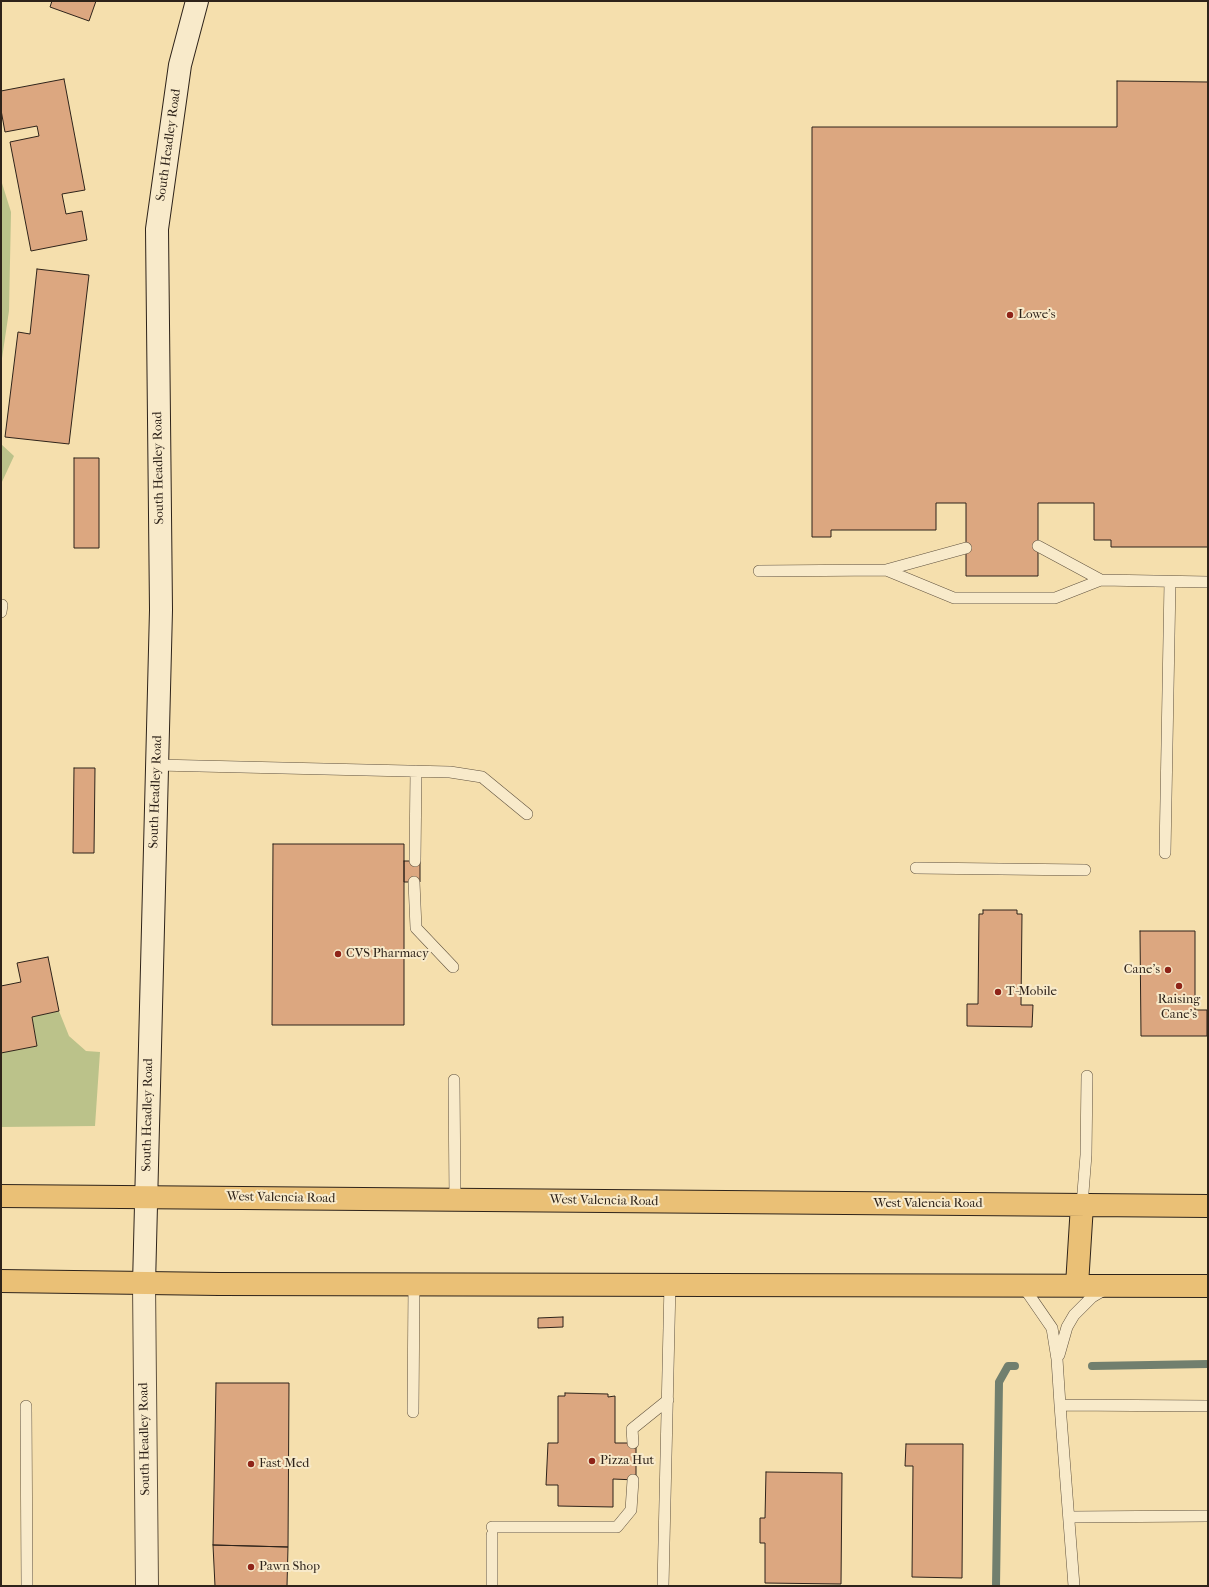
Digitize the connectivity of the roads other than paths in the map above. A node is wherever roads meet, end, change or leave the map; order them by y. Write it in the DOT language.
graph roads {
  1 [pos="197,1"];
  2 [pos="1038,546"];
  3 [pos="966,548"];
  4 [pos="886,570"];
  5 [pos="759,571"];
  6 [pos="1101,580"];
  7 [pos="1170,582"];
  8 [pos="1208,582"];
  9 [pos="157,765"];
  10 [pos="416,771"];
  11 [pos="527,814"];
  12 [pos="1165,853"];
  13 [pos="415,860"];
  14 [pos="916,868"];
  15 [pos="1085,870"];
  16 [pos="414,882"];
  17 [pos="453,967"];
  18 [pos="1087,1076"];
  19 [pos="454,1080"];
  20 [pos="1,1196"];
  21 [pos="146,1197"];
  22 [pos="455,1200"];
  23 [pos="1082,1205"];
  24 [pos="1208,1206"];
  25 [pos="1,1281"];
  26 [pos="144,1284"];
  27 [pos="414,1284"];
  28 [pos="670,1284"];
  29 [pos="1077,1285"];
  30 [pos="1113,1285"];
  31 [pos="1023,1286"];
  32 [pos="1208,1286"];
  33 [pos="1057,1359"];
  34 [pos="668,1400"];
  35 [pos="1060,1405"];
  36 [pos="26,1406"];
  37 [pos="1208,1406"];
  38 [pos="413,1412"];
  39 [pos="633,1442"];
  40 [pos="633,1480"];
  41 [pos="1208,1516"];
  42 [pos="1069,1517"];
  43 [pos="28,1586"];
  44 [pos="147,1586"];
  45 [pos="492,1586"];
  46 [pos="663,1586"];
  47 [pos="1074,1586"];
  1 -- 9 [label="street, South Headley Road"];
  2 -- 6 [label="lane"];
  3 -- 4 [label="lane"];
  4 -- 5 [label="lane"];
  4 -- 6 [label="lane"];
  6 -- 7 [label="lane"];
  7 -- 8 [label="lane"];
  7 -- 12 [label="lane"];
  9 -- 10 [label="lane"];
  9 -- 21 [label="street, South Headley Road"];
  10 -- 11 [label="lane"];
  10 -- 13 [label="lane"];
  14 -- 15 [label="lane"];
  16 -- 17 [label="lane"];
  18 -- 23 [label="lane"];
  19 -- 22 [label="lane"];
  20 -- 21 [label="main road, West Valencia Road"];
  21 -- 22 [label="main road, West Valencia Road"];
  21 -- 26 [label="street, South Headley Road"];
  22 -- 23 [label="main road, West Valencia Road"];
  23 -- 24 [label="main road, West Valencia Road"];
  23 -- 29 [label="main road"];
  25 -- 26 [label="main road"];
  26 -- 27 [label="main road"];
  26 -- 44 [label="street, South Headley Road"];
  27 -- 28 [label="main road"];
  27 -- 38 [label="lane"];
  28 -- 31 [label="main road"];
  28 -- 34 [label="lane"];
  29 -- 30 [label="main road"];
  29 -- 31 [label="main road"];
  30 -- 32 [label="main road"];
  30 -- 33 [label="lane"];
  31 -- 33 [label="lane"];
  33 -- 35 [label="lane"];
  34 -- 39 [label="lane"];
  34 -- 46 [label="lane"];
  35 -- 37 [label="lane"];
  35 -- 42 [label="lane"];
  36 -- 43 [label="lane"];
  40 -- 45 [label="lane"];
  41 -- 42 [label="lane"];
  42 -- 47 [label="lane"];
}
